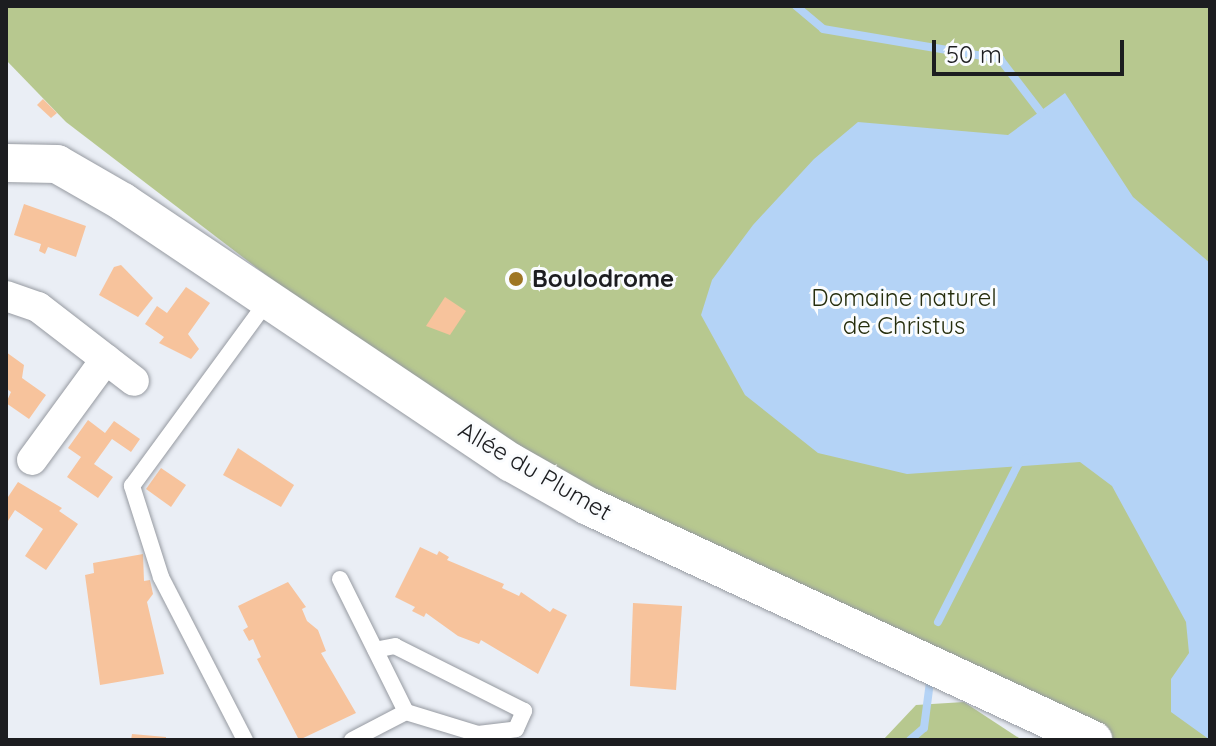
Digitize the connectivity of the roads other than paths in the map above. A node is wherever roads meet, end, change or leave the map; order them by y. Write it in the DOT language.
graph roads {
  1 [pos="6,163"];
  2 [pos="6,296"];
  3 [pos="268,300"];
  4 [pos="106,359"];
  5 [pos="134,381"];
  6 [pos="32,460"];
  7 [pos="340,579"];
  8 [pos="375,650"];
  9 [pos="406,712"];
  10 [pos="245,740"];
  11 [pos="352,740"];
  12 [pos="1093,740"];
  1 -- 3 [label="street, Allée du Plumet"];
  2 -- 4 [label="street"];
  3 -- 10 [label="lane"];
  3 -- 12 [label="street, Allée du Plumet"];
  4 -- 5 [label="street"];
  4 -- 6 [label="street"];
  7 -- 8 [label="lane"];
  8 -- 9 [label="lane"];
  8 -- 9 [label="lane"];
  9 -- 11 [label="lane"];
}
